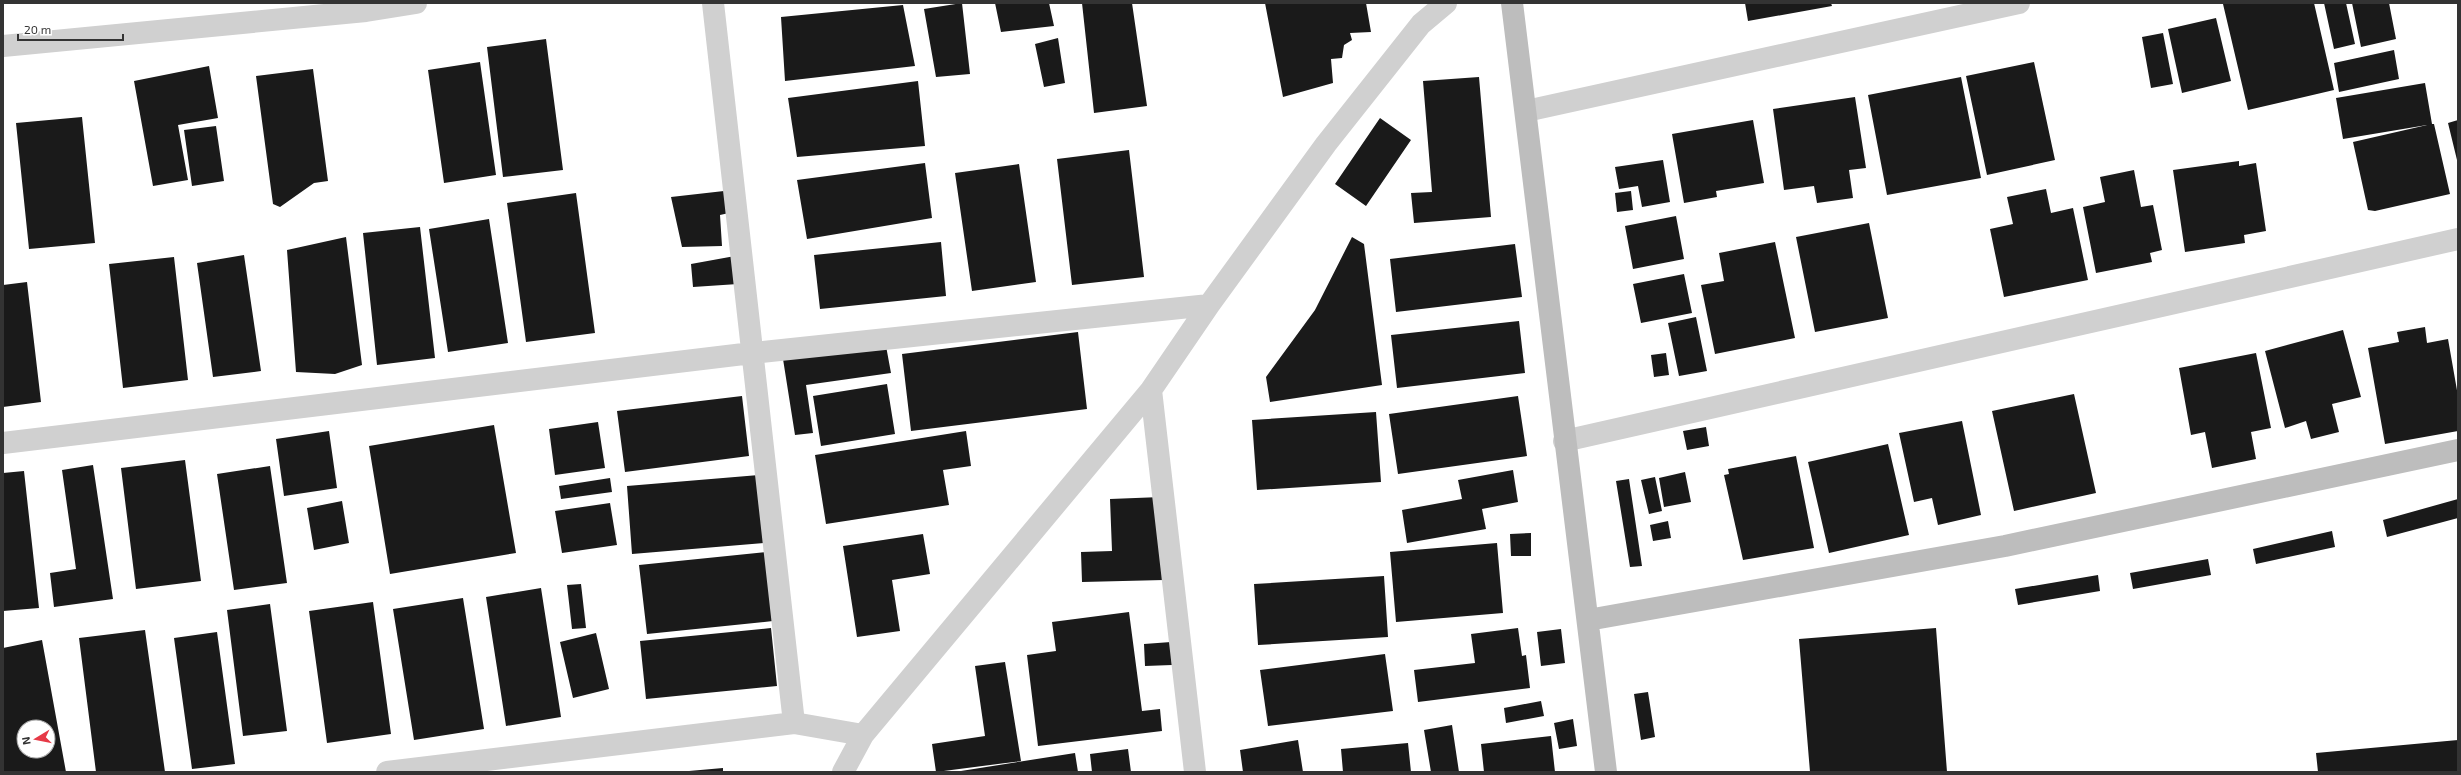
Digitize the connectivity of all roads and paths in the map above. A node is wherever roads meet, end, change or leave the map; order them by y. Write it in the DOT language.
graph roads {
  1 [pos="416,3"];
  2 [pos="713,3"];
  3 [pos="1446,3"];
  4 [pos="1512,3"];
  5 [pos="2019,3"];
  6 [pos="366,7"];
  7 [pos="3,46"];
  8 [pos="1526,111"];
  9 [pos="2458,240"];
  10 [pos="1209,305"];
  11 [pos="752,353"];
  12 [pos="1152,390"];
  13 [pos="1564,441"];
  14 [pos="3,443"];
  15 [pos="2458,450"];
  16 [pos="1588,620"];
  17 [pos="794,723"];
  18 [pos="863,735"];
  19 [pos="387,772"];
  20 [pos="843,772"];
  21 [pos="1195,772"];
  22 [pos="1606,772"];
  1 -- 6 [label="street"];
  2 -- 11 [label="street"];
  3 -- 10 [label="street"];
  4 -- 8 [label="street"];
  5 -- 8 [label="street"];
  6 -- 7 [label="street"];
  8 -- 13 [label="street"];
  9 -- 13 [label="street"];
  10 -- 11 [label="street"];
  10 -- 12 [label="street"];
  11 -- 14 [label="street"];
  11 -- 17 [label="street"];
  12 -- 18 [label="street"];
  12 -- 21 [label="street"];
  13 -- 16 [label="street"];
  15 -- 16 [label="street"];
  16 -- 22 [label="street"];
  17 -- 18 [label="street"];
  17 -- 19 [label="street"];
  18 -- 20 [label="street"];
}
